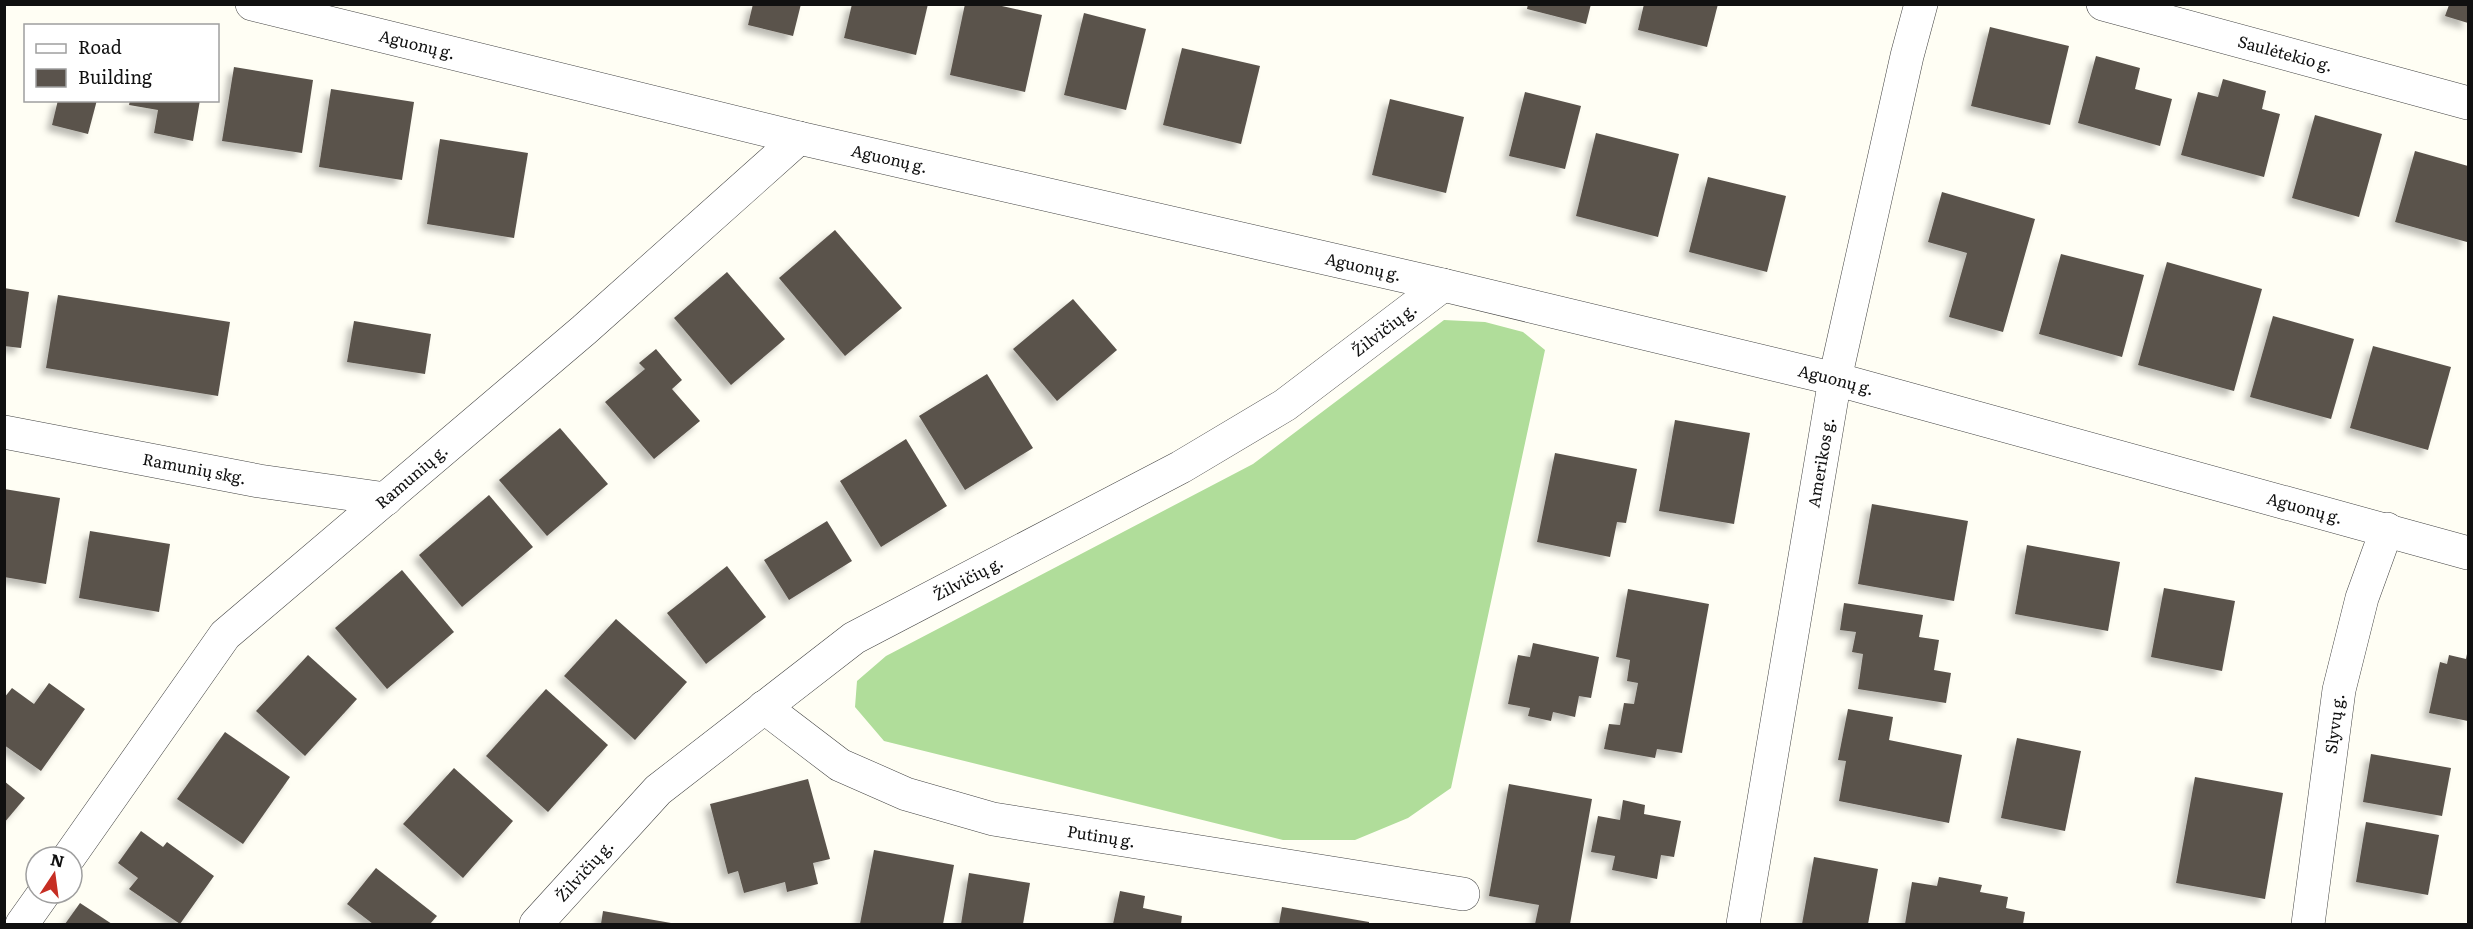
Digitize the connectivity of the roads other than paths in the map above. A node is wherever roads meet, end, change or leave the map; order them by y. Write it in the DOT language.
graph roads {
  1 [pos="252,4"];
  2 [pos="1921,4"];
  3 [pos="2103,4"];
  4 [pos="2469,103"];
  5 [pos="799,138"];
  6 [pos="1443,285"];
  7 [pos="1835,379"];
  8 [pos="4,432"];
  9 [pos="386,499"];
  10 [pos="2387,529"];
  11 [pos="2469,553"];
  12 [pos="764,707"];
  13 [pos="77,845"];
  14 [pos="1463,894"];
  15 [pos="35,905"];
  16 [pos="22,924"];
  17 [pos="536,924"];
  18 [pos="1743,924"];
  19 [pos="2308,924"];
  1 -- 5 [label="street, Aguonų g."];
  2 -- 7 [label="street, Amerikos g."];
  3 -- 4 [label="street, Saulėtekio g."];
  5 -- 6 [label="street, Aguonų g."];
  5 -- 9 [label="street, Ramunių g."];
  6 -- 7 [label="street, Aguonų g."];
  6 -- 12 [label="street, Žilvičių g."];
  7 -- 10 [label="street, Aguonų g."];
  7 -- 18 [label="street, Amerikos g."];
  8 -- 9 [label="street, Ramunių skg."];
  9 -- 13 [label="street, Ramunių g."];
  10 -- 11 [label="street, Aguonų g."];
  10 -- 19 [label="street, Slyvų g."];
  12 -- 14 [label="street, Putinų g."];
  12 -- 17 [label="street, Žilvičių g."];
  15 -- 16 [label="street"];
}
